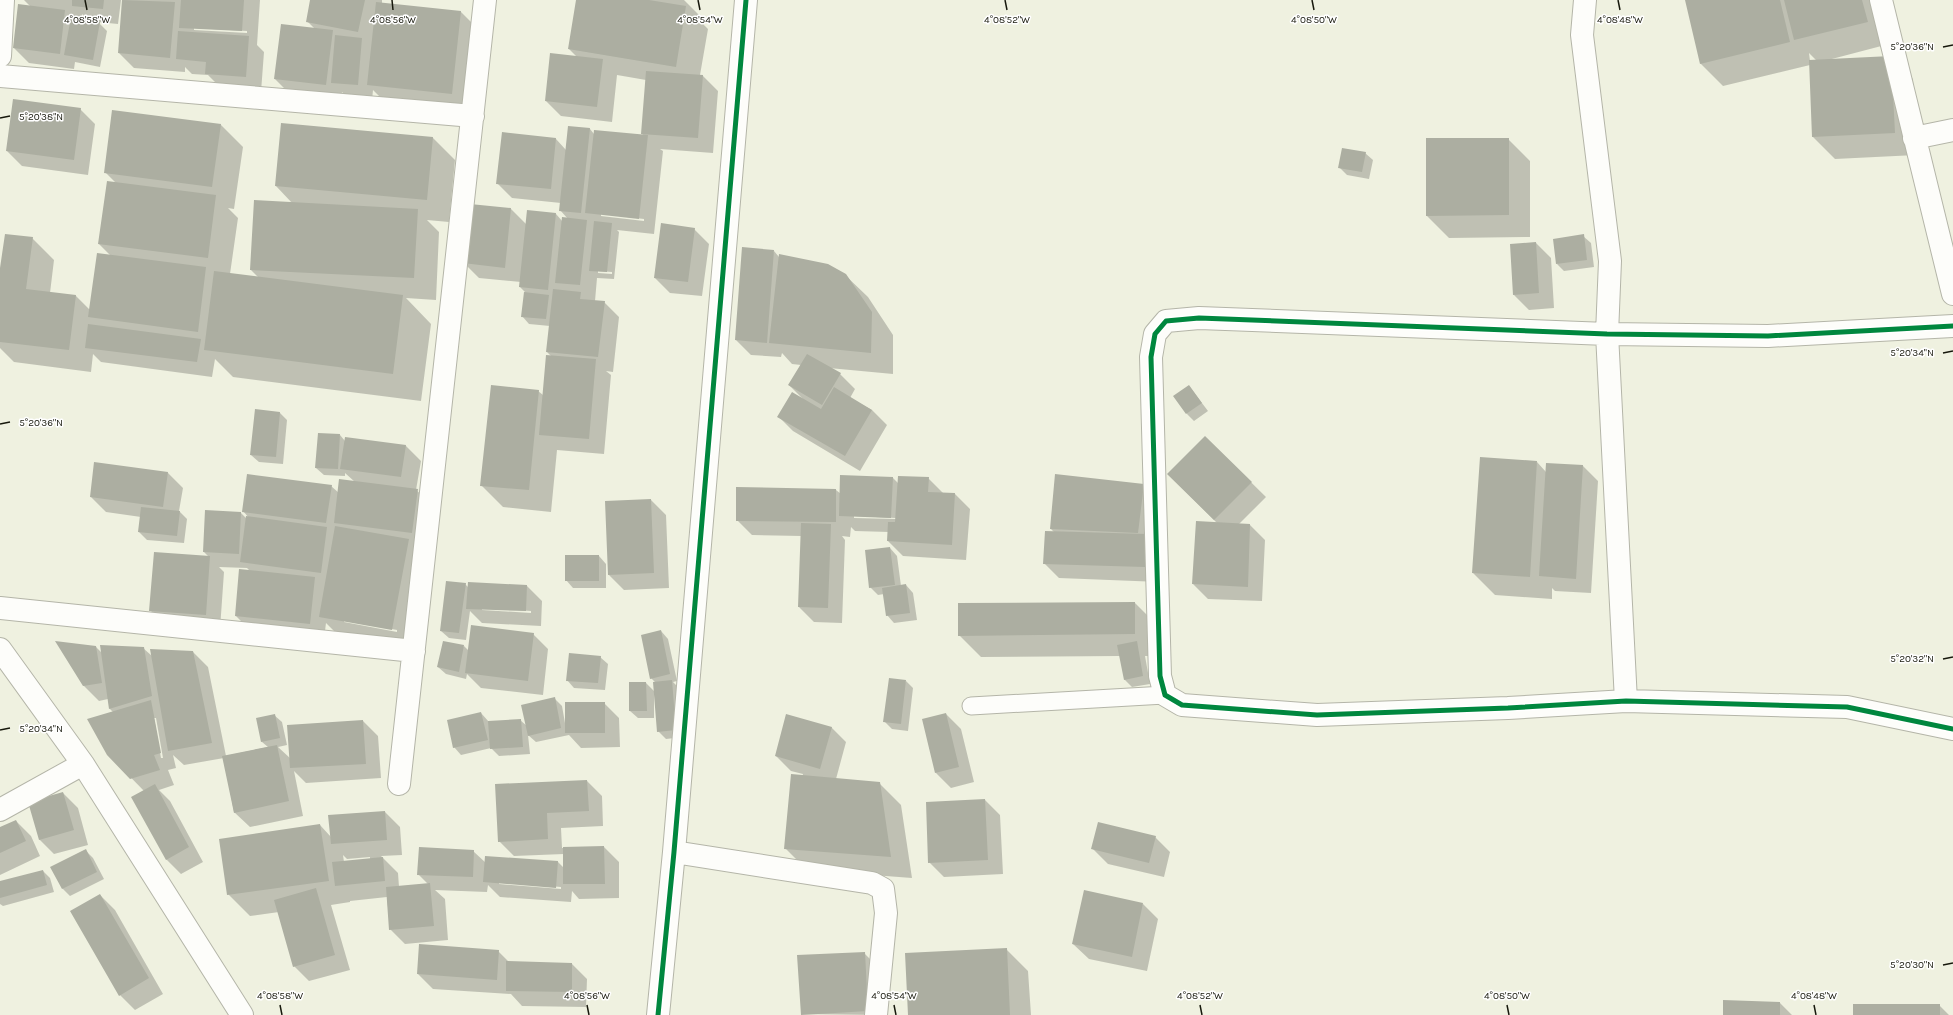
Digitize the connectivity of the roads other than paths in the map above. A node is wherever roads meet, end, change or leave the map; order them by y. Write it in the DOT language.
graph roads {
  1 [pos="3,0"];
  2 [pos="485,0"];
  3 [pos="746,0"];
  4 [pos="1585,0"];
  5 [pos="1881,0"];
  6 [pos="0,56"];
  7 [pos="0,76"];
  8 [pos="472,116"];
  9 [pos="1953,130"];
  10 [pos="1914,138"];
  11 [pos="1953,294"];
  12 [pos="1953,326"];
  13 [pos="1607,334"];
  14 [pos="0,608"];
  15 [pos="0,649"];
  16 [pos="414,651"];
  17 [pos="1165,695"];
  18 [pos="1626,701"];
  19 [pos="971,706"];
  20 [pos="1953,728"];
  21 [pos="83,764"];
  22 [pos="399,784"];
  23 [pos="0,810"];
  24 [pos="674,852"];
  25 [pos="242,1015"];
  26 [pos="658,1015"];
  27 [pos="876,1015"];
  1 -- 6 [label="street"];
  2 -- 8 [label="street"];
  3 -- 24 [label="street"];
  4 -- 13 [label="street"];
  5 -- 10 [label="street"];
  7 -- 8 [label="street"];
  8 -- 16 [label="street"];
  9 -- 10 [label="street"];
  10 -- 11 [label="street"];
  12 -- 13 [label="street"];
  13 -- 17 [label="street"];
  13 -- 18 [label="street"];
  14 -- 16 [label="street"];
  15 -- 21 [label="street"];
  16 -- 22 [label="street"];
  17 -- 18 [label="street"];
  17 -- 19 [label="lane"];
  18 -- 20 [label="street"];
  21 -- 23 [label="street"];
  21 -- 25 [label="street"];
  24 -- 26 [label="street"];
  24 -- 27 [label="street"];
}
